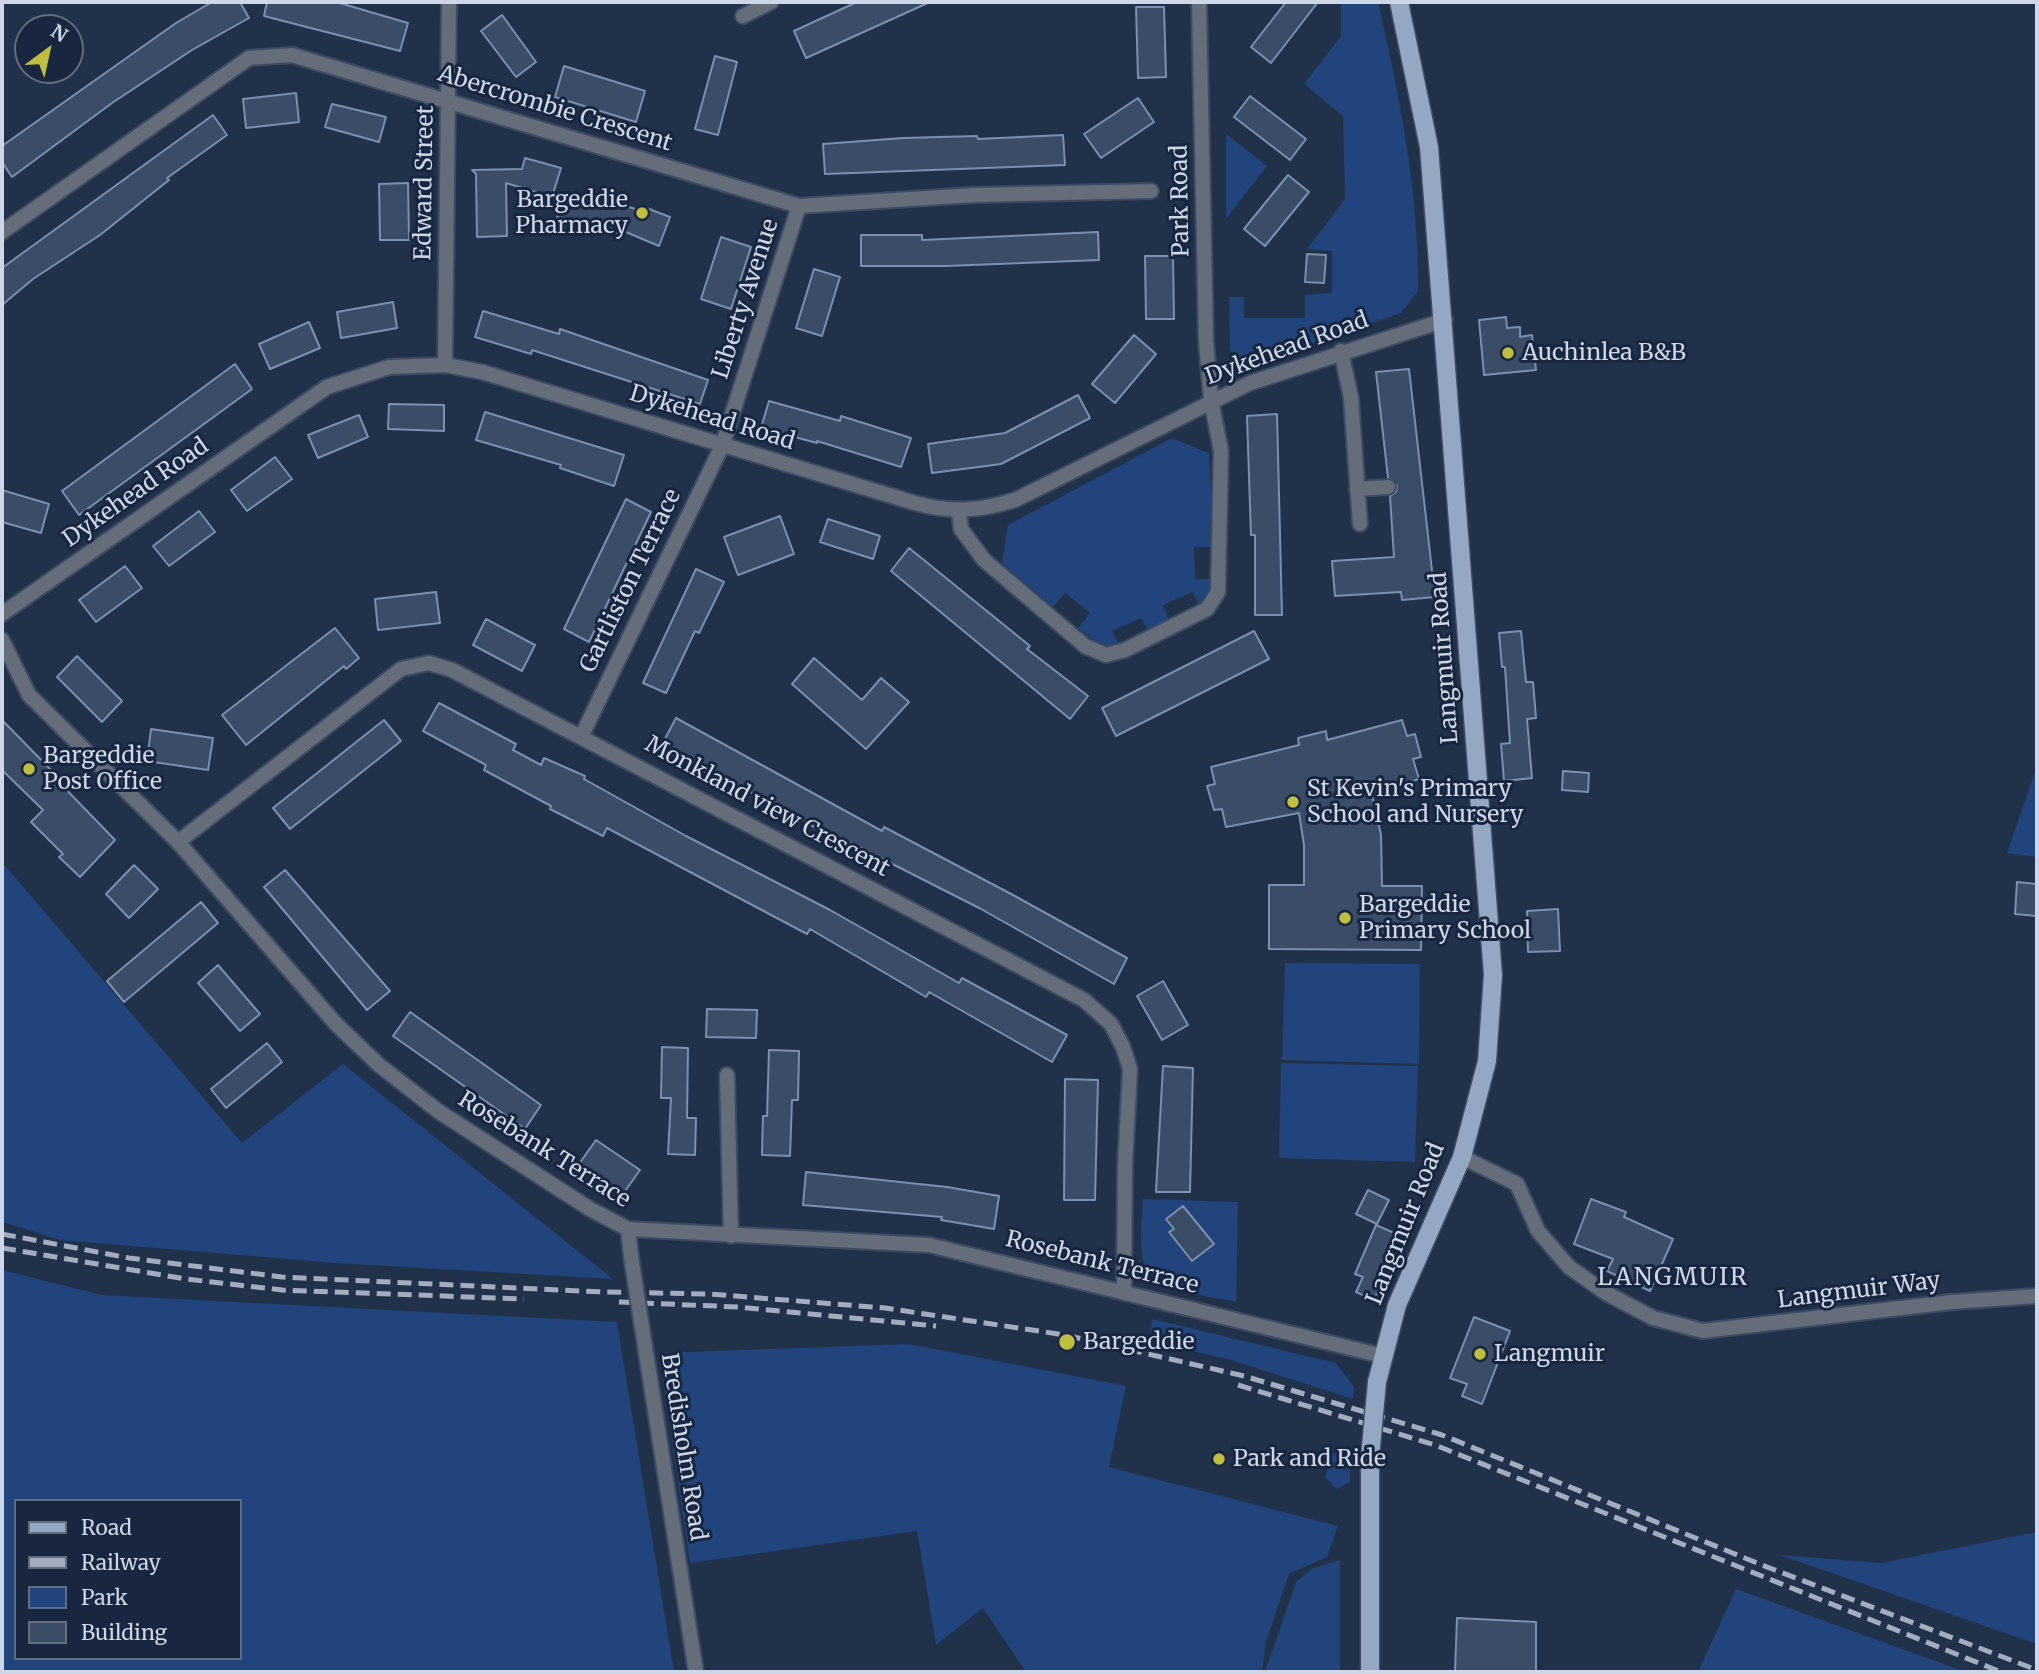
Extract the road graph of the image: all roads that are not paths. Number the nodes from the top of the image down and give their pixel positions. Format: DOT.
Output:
graph roads {
  1 [pos="449,2"];
  2 [pos="771,2"];
  3 [pos="1199,2"];
  4 [pos="1399,2"];
  5 [pos="743,16"];
  6 [pos="449,100"];
  7 [pos="1151,191"];
  8 [pos="799,206"];
  9 [pos="2,232"];
  10 [pos="1445,320"];
  11 [pos="1341,351"];
  12 [pos="444,365"];
  13 [pos="1211,400"];
  14 [pos="722,446"];
  15 [pos="1388,488"];
  16 [pos="1357,489"];
  17 [pos="959,511"];
  18 [pos="1360,524"];
  19 [pos="2,614"];
  20 [pos="2,640"];
  21 [pos="582,735"];
  22 [pos="178,842"];
  23 [pos="727,1075"];
  24 [pos="1462,1157"];
  25 [pos="628,1229"];
  26 [pos="731,1236"];
  27 [pos="1124,1291"];
  28 [pos="2037,1296"];
  29 [pos="1382,1356"];
  30 [pos="696,1672"];
  31 [pos="1370,1672"];
  1 -- 6 [label="street, Edward Street"];
  2 -- 5 [label="street"];
  3 -- 13 [label="street, Park Road"];
  4 -- 10 [label="main road, Langmuir Road"];
  6 -- 8 [label="street, Abercrombie Crescent"];
  6 -- 9 [label="street, Abercrombie Crescent"];
  6 -- 12 [label="street, Edward Street"];
  7 -- 8 [label="street, Abercrombie Crescent"];
  8 -- 14 [label="street, Liberty Avenue"];
  10 -- 11 [label="street, Dykehead Road"];
  10 -- 24 [label="main road, Langmuir Road"];
  11 -- 13 [label="street, Dykehead Road"];
  11 -- 16 [label="street"];
  12 -- 14 [label="street, Dykehead Road"];
  12 -- 19 [label="street, Dykehead Road"];
  13 -- 17 [label="street, Dykehead Road"];
  13 -- 17 [label="street, Park Road"];
  14 -- 17 [label="street, Dykehead Road"];
  14 -- 21 [label="street, Gartliston Terrace"];
  15 -- 16 [label="street"];
  16 -- 18 [label="street"];
  20 -- 22 [label="street, Rosebank Terrace"];
  21 -- 22 [label="street, Monkland view Crescent"];
  21 -- 27 [label="street, Monkland view Crescent"];
  22 -- 25 [label="street, Rosebank Terrace"];
  23 -- 26 [label="street"];
  24 -- 28 [label="street, Langmuir Way"];
  24 -- 29 [label="main road, Langmuir Road"];
  25 -- 26 [label="street, Rosebank Terrace"];
  25 -- 30 [label="street, Bredisholm Road, bridge"];
  26 -- 27 [label="street, Rosebank Terrace"];
  27 -- 29 [label="street, Rosebank Terrace"];
  29 -- 31 [label="main road, Langmuir Road, bridge"];
}
